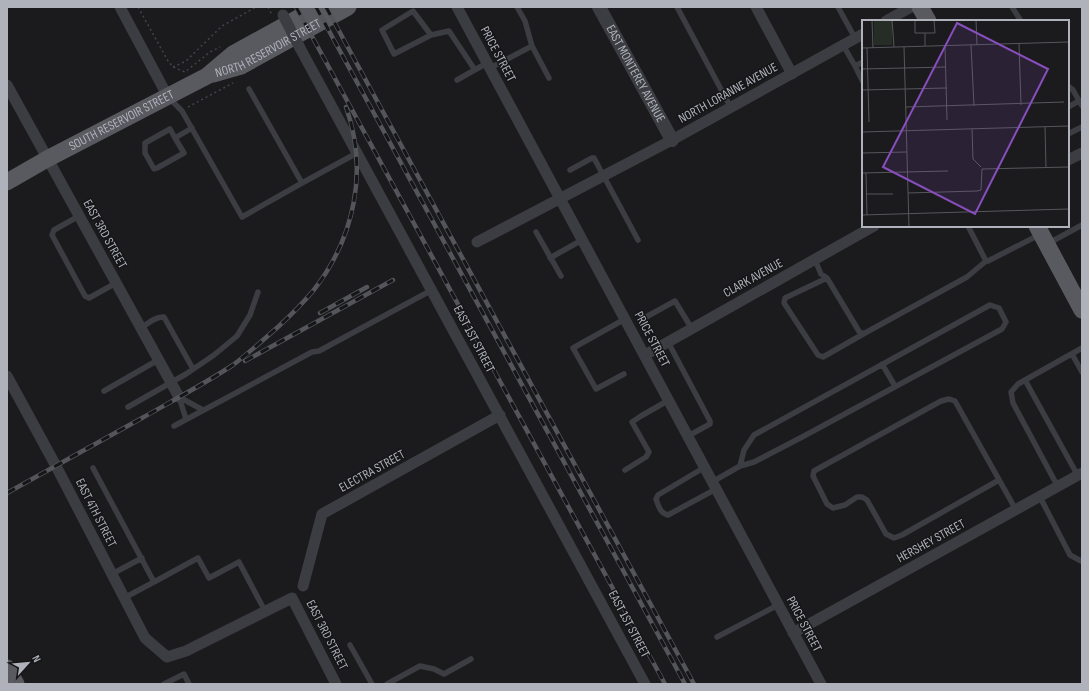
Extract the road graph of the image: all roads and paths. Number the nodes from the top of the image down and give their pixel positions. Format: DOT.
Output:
graph roads {
  1 [pos="120,7"];
  2 [pos="138,7"];
  3 [pos="256,7"];
  4 [pos="318,7"];
  5 [pos="348,7"];
  6 [pos="457,7"];
  7 [pos="517,7"];
  8 [pos="599,7"];
  9 [pos="677,7"];
  10 [pos="756,7"];
  11 [pos="838,7"];
  12 [pos="911,7"];
  13 [pos="920,7"];
  14 [pos="1012,7"];
  15 [pos="281,11"];
  16 [pos="888,20"];
  17 [pos="927,20"];
  18 [pos="1020,20"];
  19 [pos="431,35"];
  20 [pos="859,36"];
  21 [pos="843,45"];
  22 [pos="532,46"];
  23 [pos="228,50"];
  24 [pos="862,62"];
  25 [pos="488,66"];
  26 [pos="855,66"];
  27 [pos="173,67"];
  28 [pos="475,70"];
  29 [pos="792,74"];
  30 [pos="207,76"];
  31 [pos="549,78"];
  32 [pos="457,80"];
  33 [pos="862,80"];
  34 [pos="7,85"];
  35 [pos="1069,87"];
  36 [pos="249,89"];
  37 [pos="168,97"];
  38 [pos="1080,103"];
  39 [pos="1069,107"];
  40 [pos="731,108"];
  41 [pos="1082,127"];
  42 [pos="192,128"];
  43 [pos="1069,134"];
  44 [pos="175,138"];
  45 [pos="672,140"];
  46 [pos="357,153"];
  47 [pos="1082,153"];
  48 [pos="47,159"];
  49 [pos="1069,160"];
  50 [pos="570,170"];
  51 [pos="604,175"];
  52 [pos="7,182"];
  53 [pos="302,183"];
  54 [pos="559,198"];
  55 [pos="79,216"];
  56 [pos="1082,225"];
  57 [pos="872,227"];
  58 [pos="969,227"];
  59 [pos="536,232"];
  60 [pos="1041,235"];
  61 [pos="582,240"];
  62 [pos="638,240"];
  63 [pos="477,242"];
  64 [pos="550,258"];
  65 [pos="814,260"];
  66 [pos="986,261"];
  67 [pos="561,276"];
  68 [pos="827,278"];
  69 [pos="116,283"];
  70 [pos="432,290"];
  71 [pos="258,292"];
  72 [pos="1082,310"];
  73 [pos="646,317"];
  74 [pos="625,319"];
  75 [pos="140,328"];
  76 [pos="692,329"];
  77 [pos="865,333"];
  78 [pos="668,342"];
  79 [pos="1082,348"];
  80 [pos="1072,354"];
  81 [pos="645,355"];
  82 [pos="158,360"];
  83 [pos="882,364"];
  84 [pos="193,369"];
  85 [pos="1082,372"];
  86 [pos="624,374"];
  87 [pos="7,376"];
  88 [pos="1025,380"];
  89 [pos="170,383"];
  90 [pos="895,386"];
  91 [pos="104,391"];
  92 [pos="178,397"];
  93 [pos="668,400"];
  94 [pos="128,407"];
  95 [pos="203,410"];
  96 [pos="500,415"];
  97 [pos="186,419"];
  98 [pos="174,426"];
  99 [pos="688,436"];
  100 [pos="740,466"];
  101 [pos="704,467"];
  102 [pos="94,468"];
  103 [pos="625,470"];
  104 [pos="1080,475"];
  105 [pos="999,480"];
  106 [pos="714,486"];
  107 [pos="1058,487"];
  108 [pos="1040,497"];
  109 [pos="1016,510"];
  110 [pos="142,558"];
  111 [pos="1082,561"];
  112 [pos="112,574"];
  113 [pos="154,582"];
  114 [pos="303,586"];
  115 [pos="124,598"];
  116 [pos="778,605"];
  117 [pos="266,611"];
  118 [pos="793,633"];
  119 [pos="717,637"];
  120 [pos="350,645"];
  121 [pos="470,659"];
  122 [pos="7,668"];
  123 [pos="16,684"];
  124 [pos="164,684"];
  125 [pos="189,684"];
  126 [pos="336,684"];
  127 [pos="372,684"];
  128 [pos="387,684"];
  129 [pos="645,684"];
  130 [pos="821,684"];
  1 -- 37 [label="street"];
  2 -- 27 [label="path"];
  3 -- 27 [label="path"];
  4 -- 23 [label="main road, NORTH RESERVOIR STREET"];
  5 -- 30 [label="main road, NORTH RESERVOIR STREET"];
  6 -- 25 [label="street, PRICE STREET"];
  7 -- 22 [label="lane"];
  8 -- 45 [label="street, EAST MONTEREY AVENUE"];
  9 -- 40 [label="lane"];
  10 -- 29 [label="street"];
  11 -- 20 [label="lane"];
  12 -- 16 [label="street"];
  13 -- 17 [label="main road"];
  14 -- 18 [label="lane"];
  15 -- 46 [label="street, EAST 1ST STREET, bridge"];
  19 -- 19 [label="lane"];
  19 -- 28 [label="lane"];
  20 -- 21 [label="street, NORTH LORANNE AVENUE"];
  21 -- 26 [label="lane"];
  21 -- 29 [label="street, NORTH LORANNE AVENUE"];
  22 -- 25 [label="lane"];
  22 -- 31 [label="lane"];
  23 -- 27 [label="path"];
  23 -- 30 [label="main road, SOUTH RESERVOIR STREET"];
  24 -- 26 [label="lane"];
  25 -- 28 [label="lane"];
  25 -- 54 [label="street, PRICE STREET"];
  26 -- 33 [label="lane"];
  28 -- 32 [label="lane"];
  29 -- 40 [label="street, NORTH LORANNE AVENUE"];
  30 -- 37 [label="main road, SOUTH RESERVOIR STREET"];
  34 -- 48 [label="street, EAST 3RD STREET"];
  35 -- 38 [label="lane"];
  36 -- 53 [label="lane"];
  37 -- 42 [label="lane"];
  37 -- 48 [label="main road, SOUTH RESERVOIR STREET"];
  38 -- 39 [label="lane"];
  40 -- 45 [label="street, NORTH LORANNE AVENUE"];
  41 -- 43 [label="lane"];
  42 -- 44 [label="lane"];
  42 -- 53 [label="lane"];
  44 -- 44 [label="lane"];
  45 -- 51 [label="street, NORTH LORANNE AVENUE"];
  46 -- 53 [label="lane"];
  46 -- 70 [label="street, EAST 1ST STREET"];
  47 -- 49 [label="street"];
  48 -- 52 [label="main road, SOUTH RESERVOIR STREET"];
  48 -- 55 [label="street, EAST 3RD STREET"];
  50 -- 51 [label="lane"];
  51 -- 54 [label="street, NORTH LORANNE AVENUE"];
  51 -- 62 [label="lane"];
  54 -- 61 [label="street, PRICE STREET"];
  54 -- 63 [label="street, NORTH LORANNE AVENUE"];
  55 -- 69 [label="street, EAST 3RD STREET"];
  55 -- 69 [label="lane"];
  56 -- 60 [label="lane"];
  57 -- 65 [label="street, CLARK AVENUE"];
  58 -- 66 [label="lane"];
  59 -- 64 [label="lane"];
  60 -- 66 [label="lane"];
  60 -- 72 [label="main road"];
  61 -- 64 [label="lane"];
  61 -- 74 [label="street, PRICE STREET"];
  64 -- 67 [label="lane"];
  65 -- 68 [label="lane"];
  65 -- 76 [label="street, CLARK AVENUE"];
  66 -- 77 [label="lane"];
  68 -- 77 [label="lane"];
  68 -- 77 [label="lane"];
  69 -- 75 [label="street, EAST 3RD STREET"];
  70 -- 95 [label="lane"];
  70 -- 96 [label="street, EAST 1ST STREET"];
  71 -- 84 [label="lane"];
  73 -- 76 [label="lane"];
  74 -- 81 [label="street, PRICE STREET"];
  74 -- 86 [label="lane"];
  75 -- 82 [label="street, EAST 3RD STREET"];
  75 -- 84 [label="lane"];
  76 -- 78 [label="street, CLARK AVENUE"];
  78 -- 81 [label="street, CLARK AVENUE"];
  78 -- 99 [label="lane"];
  79 -- 80 [label="lane"];
  80 -- 85 [label="lane"];
  80 -- 88 [label="lane"];
  81 -- 93 [label="street, PRICE STREET"];
  82 -- 89 [label="street, EAST 3RD STREET"];
  82 -- 91 [label="lane"];
  83 -- 90 [label="lane"];
  83 -- 90 [label="lane"];
  83 -- 100 [label="lane"];
  84 -- 89 [label="lane"];
  87 -- 112 [label="street, EAST 4TH STREET"];
  88 -- 104 [label="lane"];
  88 -- 107 [label="lane"];
  89 -- 92 [label="street, EAST 3RD STREET"];
  89 -- 94 [label="lane"];
  90 -- 100 [label="lane"];
  92 -- 95 [label="lane"];
  92 -- 97 [label="lane"];
  93 -- 99 [label="street, PRICE STREET"];
  93 -- 103 [label="lane"];
  95 -- 97 [label="lane"];
  96 -- 114 [label="street, ELECTRA STREET"];
  96 -- 129 [label="street, EAST 1ST STREET"];
  97 -- 98 [label="lane"];
  99 -- 101 [label="street, PRICE STREET"];
  100 -- 106 [label="lane"];
  101 -- 106 [label="street, PRICE STREET"];
  101 -- 106 [label="lane"];
  102 -- 110 [label="lane"];
  104 -- 107 [label="street, HERSHEY STREET"];
  105 -- 105 [label="lane"];
  105 -- 109 [label="lane"];
  106 -- 116 [label="street, PRICE STREET"];
  107 -- 108 [label="street, HERSHEY STREET"];
  108 -- 109 [label="street, HERSHEY STREET"];
  108 -- 111 [label="lane"];
  109 -- 118 [label="street, HERSHEY STREET"];
  110 -- 112 [label="lane"];
  110 -- 113 [label="lane"];
  112 -- 115 [label="street, EAST 4TH STREET"];
  113 -- 115 [label="lane"];
  113 -- 117 [label="lane"];
  115 -- 117 [label="street, EAST 4TH STREET"];
  116 -- 118 [label="street, PRICE STREET"];
  116 -- 119 [label="lane"];
  117 -- 126 [label="street, EAST 3RD STREET"];
  118 -- 130 [label="street, PRICE STREET"];
  120 -- 127 [label="lane"];
  121 -- 128 [label="lane"];
  122 -- 123 [label="main road"];
  124 -- 125 [label="lane"];
}
